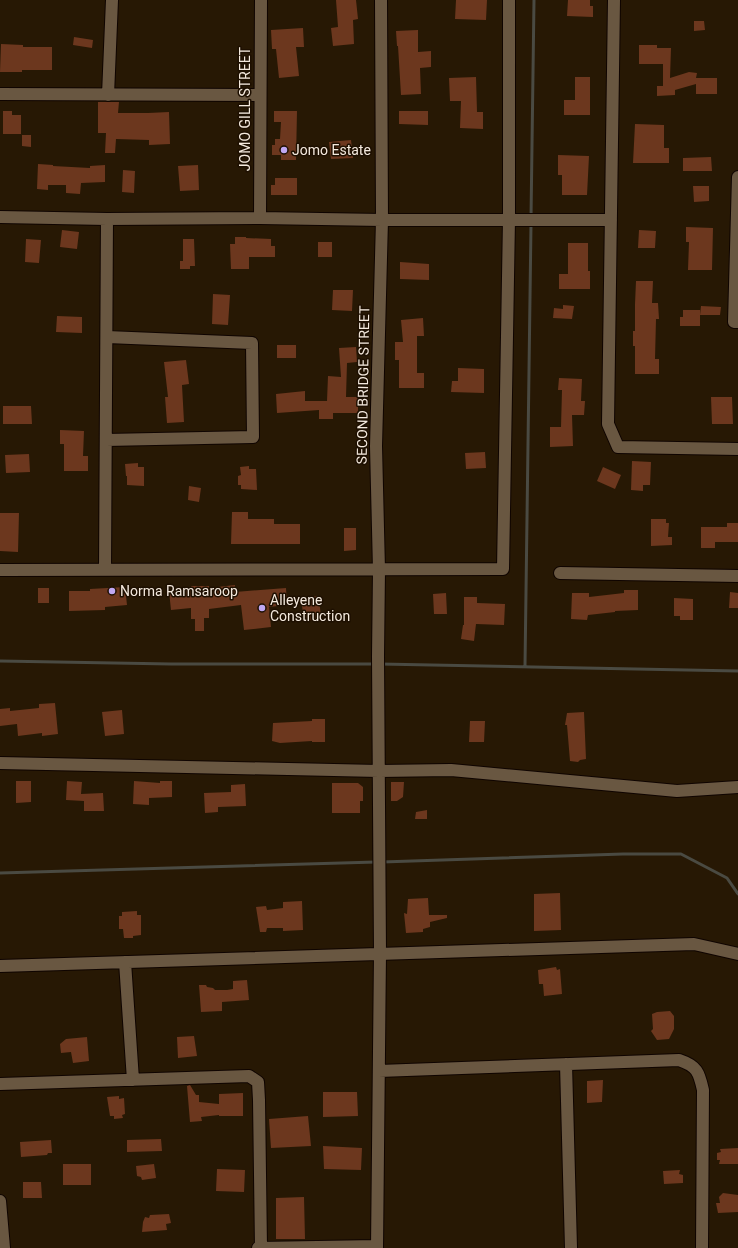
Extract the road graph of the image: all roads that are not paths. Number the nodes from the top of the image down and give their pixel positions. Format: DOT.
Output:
graph roads {
  1 [pos="112,0"];
  2 [pos="261,0"];
  3 [pos="381,0"];
  4 [pos="509,0"];
  5 [pos="614,0"];
  6 [pos="0,94"];
  7 [pos="108,95"];
  8 [pos="260,95"];
  9 [pos="738,178"];
  10 [pos="0,217"];
  11 [pos="260,218"];
  12 [pos="107,219"];
  13 [pos="382,220"];
  14 [pos="515,220"];
  15 [pos="611,220"];
  16 [pos="738,322"];
  17 [pos="107,337"];
  18 [pos="106,440"];
  19 [pos="738,448"];
  20 [pos="0,570"];
  21 [pos="105,570"];
  22 [pos="379,570"];
  23 [pos="560,573"];
  24 [pos="738,576"];
  25 [pos="0,763"];
  26 [pos="379,770"];
  27 [pos="738,787"];
  28 [pos="380,953"];
  29 [pos="738,954"];
  30 [pos="125,962"];
  31 [pos="0,966"];
  32 [pos="566,1064"];
  33 [pos="379,1071"];
  34 [pos="133,1080"];
  35 [pos="0,1084"];
  36 [pos="0,1201"];
  37 [pos="377,1247"];
  38 [pos="4,1248"];
  39 [pos="260,1248"];
  40 [pos="571,1248"];
  41 [pos="702,1248"];
  1 -- 7 [label="street"];
  2 -- 8 [label="street, JOMO GILL STREET"];
  3 -- 13 [label="street, SECOND BRIDGE STREET"];
  4 -- 14 [label="street"];
  5 -- 15 [label="street"];
  6 -- 7 [label="street"];
  7 -- 8 [label="street"];
  8 -- 11 [label="street, JOMO GILL STREET"];
  9 -- 16 [label="street"];
  10 -- 12 [label="street"];
  11 -- 12 [label="street"];
  11 -- 13 [label="street"];
  12 -- 17 [label="street"];
  13 -- 14 [label="street"];
  13 -- 22 [label="street, SECOND BRIDGE STREET"];
  14 -- 15 [label="street"];
  14 -- 22 [label="street"];
  15 -- 19 [label="street"];
  17 -- 18 [label="street"];
  17 -- 18 [label="street"];
  18 -- 21 [label="street"];
  20 -- 21 [label="street"];
  21 -- 22 [label="street"];
  22 -- 26 [label="street, SECOND BRIDGE STREET"];
  23 -- 24 [label="street"];
  25 -- 26 [label="street"];
  26 -- 27 [label="street"];
  26 -- 28 [label="street, SECOND BRIDGE STREET"];
  28 -- 29 [label="street"];
  28 -- 30 [label="street"];
  28 -- 33 [label="street, SECOND BRIDGE STREET"];
  30 -- 31 [label="street"];
  30 -- 34 [label="street"];
  32 -- 33 [label="street"];
  32 -- 40 [label="street"];
  32 -- 41 [label="street"];
  33 -- 37 [label="street, SECOND BRIDGE STREET"];
  34 -- 35 [label="street"];
  34 -- 39 [label="street"];
  36 -- 38 [label="street"];
  37 -- 39 [label="street"];
}
